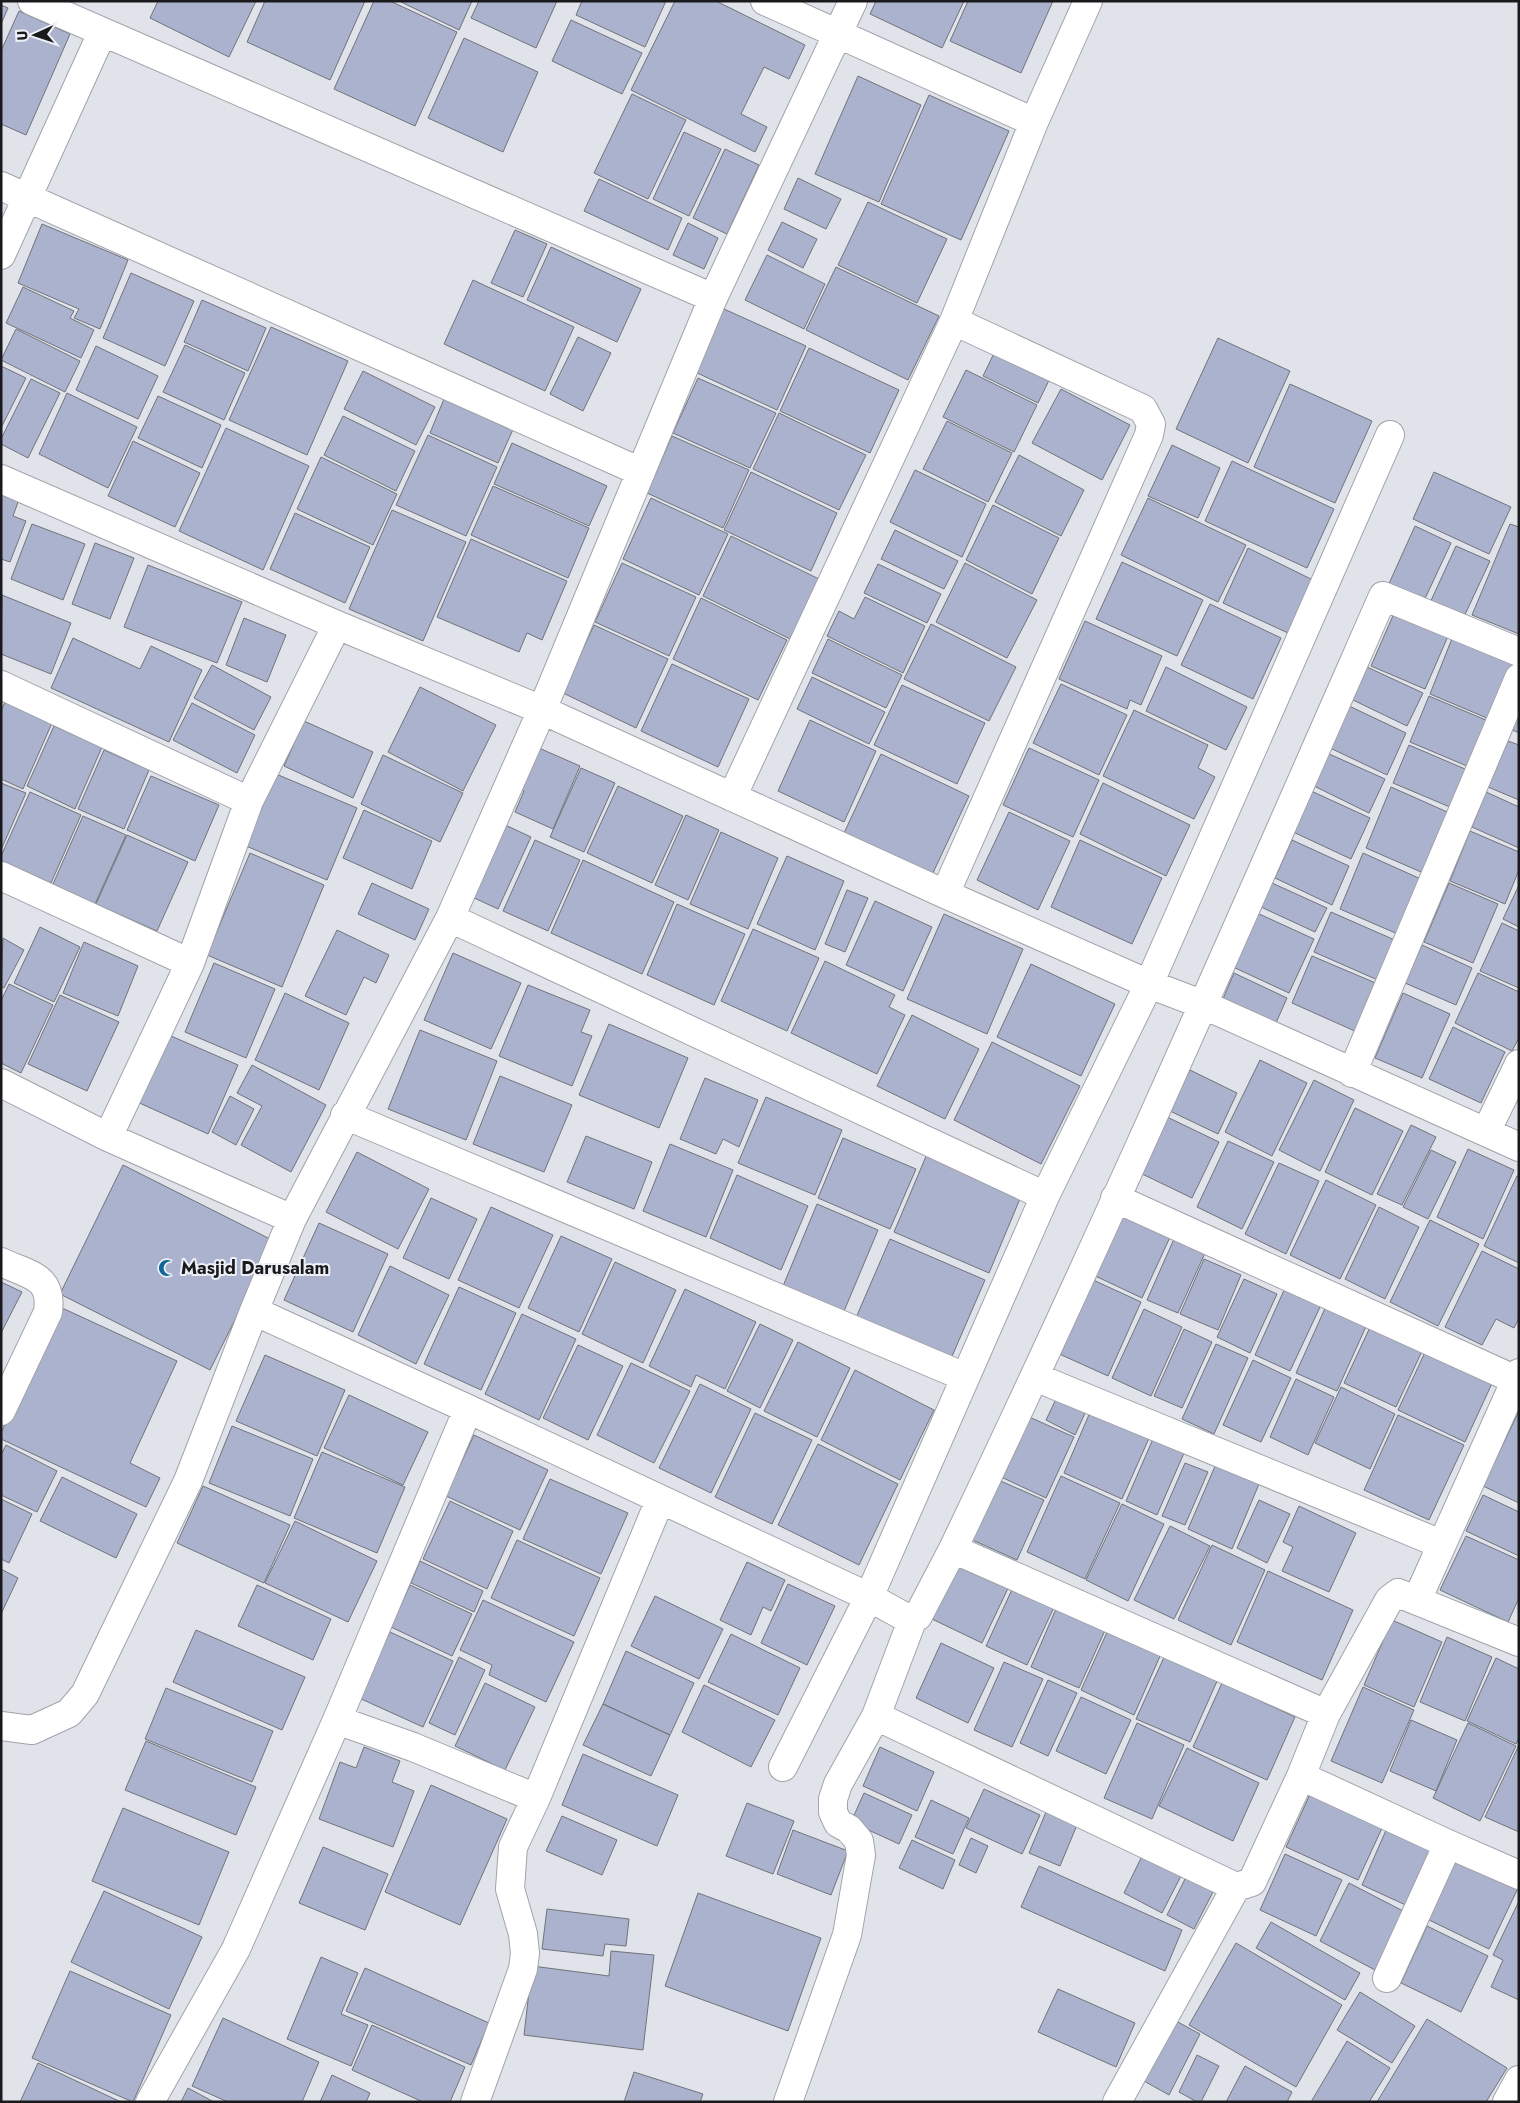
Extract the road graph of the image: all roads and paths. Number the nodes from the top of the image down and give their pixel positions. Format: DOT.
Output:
graph roads {
  1 [pos="32,1"];
  2 [pos="765,1"];
  3 [pos="852,1"];
  4 [pos="1088,1"];
  5 [pos="102,32"];
  6 [pos="838,35"];
  7 [pos="1034,122"];
  8 [pos="1,186"];
  9 [pos="27,197"];
  10 [pos="1,255"];
  11 [pos="713,298"];
  12 [pos="954,321"];
  13 [pos="1390,435"];
  14 [pos="641,472"];
  15 [pos="1,479"];
  16 [pos="338,625"];
  17 [pos="1519,652"];
  18 [pos="1519,678"];
  19 [pos="1,685"];
  20 [pos="542,710"];
  21 [pos="732,797"];
  22 [pos="248,801"];
  23 [pos="1,876"];
  24 [pos="945,894"];
  25 [pos="450,918"];
  26 [pos="190,963"];
  27 [pos="1149,984"];
  28 [pos="1204,1005"];
  29 [pos="1519,1064"];
  30 [pos="1352,1073"];
  31 [pos="1,1083"];
  32 [pos="345,1115"];
  33 [pos="1486,1132"];
  34 [pos="108,1137"];
  35 [pos="1519,1147"];
  36 [pos="1045,1196"];
  37 [pos="1115,1198"];
  38 [pos="292,1219"];
  39 [pos="1,1262"];
  40 [pos="254,1311"];
  41 [pos="966,1377"];
  42 [pos="1036,1377"];
  43 [pos="1517,1377"];
  44 [pos="468,1409"];
  45 [pos="1,1410"];
  46 [pos="660,1500"];
  47 [pos="1441,1544"];
  48 [pos="953,1549"];
  49 [pos="869,1597"];
  50 [pos="1417,1600"];
  51 [pos="913,1618"];
  52 [pos="1519,1642"];
  53 [pos="1326,1714"];
  54 [pos="876,1716"];
  55 [pos="337,1720"];
  56 [pos="1,1726"];
  57 [pos="783,1767"];
  58 [pos="1301,1776"];
  59 [pos="536,1798"];
  60 [pos="1448,1844"];
  61 [pos="1519,1875"];
  62 [pos="1236,1887"];
  63 [pos="1387,1978"];
  64 [pos="1519,2080"];
  65 [pos="150,2102"];
  66 [pos="476,2102"];
  67 [pos="788,2102"];
  68 [pos="1117,2102"];
  69 [pos="1507,2102"];
  1 -- 5 [label="street"];
  2 -- 6 [label="street"];
  3 -- 6 [label="street"];
  4 -- 7 [label="street"];
  5 -- 9 [label="street"];
  5 -- 11 [label="street"];
  6 -- 7 [label="street"];
  6 -- 11 [label="street"];
  7 -- 12 [label="street"];
  8 -- 9 [label="street"];
  9 -- 10 [label="street"];
  9 -- 14 [label="street"];
  11 -- 14 [label="street"];
  12 -- 21 [label="street"];
  12 -- 24 [label="street"];
  13 -- 27 [label="street"];
  14 -- 20 [label="street"];
  15 -- 16 [label="street"];
  16 -- 20 [label="street"];
  16 -- 22 [label="street"];
  17 -- 28 [label="street"];
  18 -- 30 [label="street"];
  19 -- 22 [label="street"];
  20 -- 21 [label="street"];
  20 -- 25 [label="street"];
  21 -- 24 [label="street"];
  22 -- 26 [label="street"];
  23 -- 26 [label="street"];
  24 -- 27 [label="street"];
  25 -- 32 [label="street"];
  25 -- 36 [label="street"];
  26 -- 34 [label="street"];
  27 -- 28 [label="street"];
  27 -- 36 [label="street"];
  28 -- 30 [label="street"];
  28 -- 37 [label="street"];
  29 -- 33 [label="street"];
  30 -- 33 [label="street"];
  31 -- 34 [label="street"];
  32 -- 38 [label="street"];
  32 -- 41 [label="street"];
  33 -- 35 [label="street"];
  34 -- 38 [label="street"];
  36 -- 41 [label="street"];
  37 -- 42 [label="street"];
  37 -- 43 [label="street"];
  38 -- 40 [label="street"];
  39 -- 45 [label="street"];
  40 -- 44 [label="street"];
  40 -- 56 [label="street"];
  41 -- 49 [label="street"];
  42 -- 47 [label="street"];
  42 -- 48 [label="street"];
  43 -- 47 [label="street"];
  44 -- 46 [label="street"];
  44 -- 55 [label="street"];
  46 -- 49 [label="street"];
  46 -- 59 [label="street"];
  47 -- 50 [label="street"];
  48 -- 51 [label="street"];
  48 -- 53 [label="street"];
  49 -- 51 [label="street"];
  49 -- 57 [label="street"];
  50 -- 52 [label="street"];
  50 -- 53 [label="street"];
  51 -- 54 [label="street"];
  53 -- 58 [label="street"];
  54 -- 62 [label="street"];
  54 -- 67 [label="street"];
  55 -- 59 [label="street"];
  55 -- 65 [label="street"];
  58 -- 60 [label="street"];
  58 -- 62 [label="street"];
  59 -- 66 [label="street"];
  60 -- 61 [label="street"];
  60 -- 63 [label="street"];
  62 -- 68 [label="street"];
  64 -- 69 [label="street"];
}
